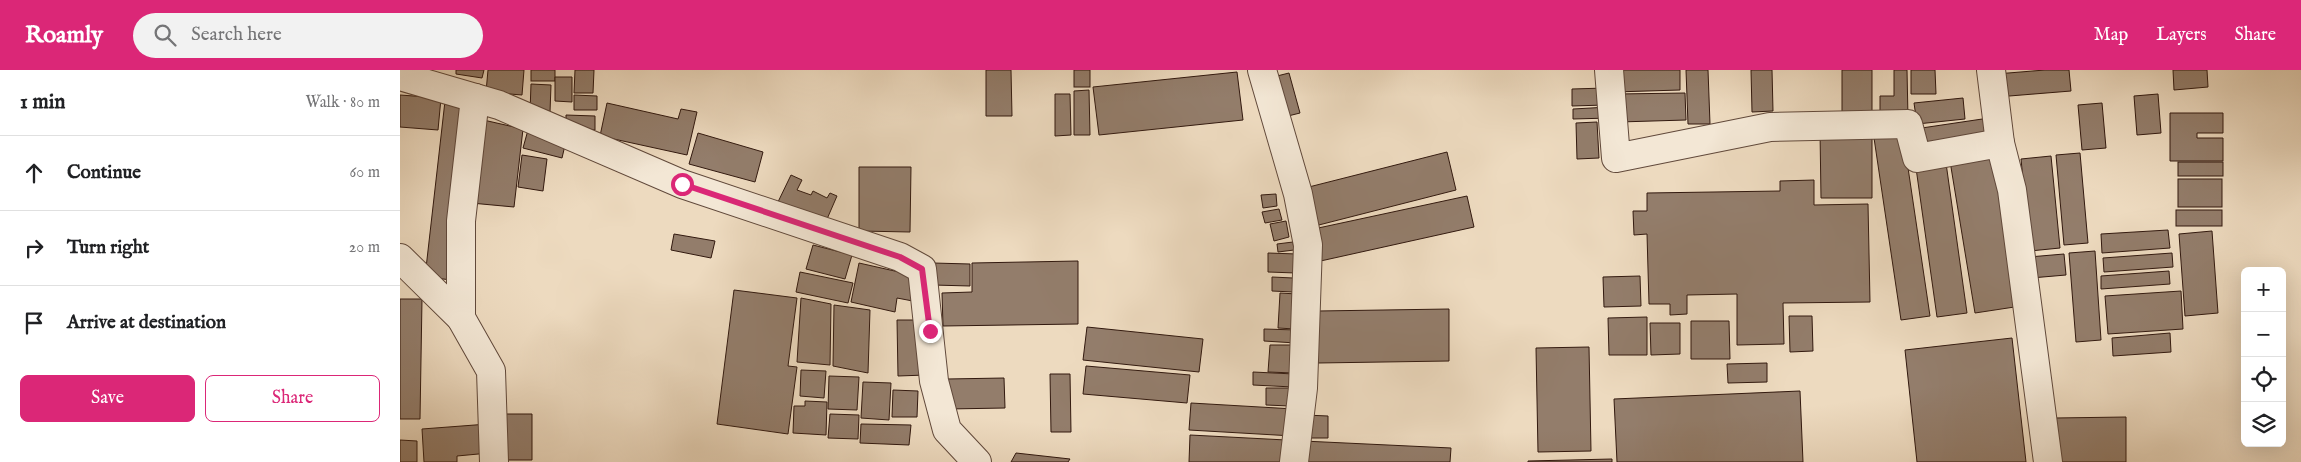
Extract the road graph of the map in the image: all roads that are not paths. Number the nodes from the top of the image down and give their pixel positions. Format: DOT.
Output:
graph roads {
  1 [pos="1262,70"];
  2 [pos="1609,70"];
  3 [pos="1991,70"];
  4 [pos="400,76"];
  5 [pos="475,98"];
  6 [pos="2000,143"];
  7 [pos="400,258"];
  8 [pos="461,318"];
  9 [pos="494,462"];
  10 [pos="978,462"];
  11 [pos="1294,462"];
  12 [pos="2048,462"];
  1 -- 11 [label="street"];
  2 -- 6 [label="street"];
  3 -- 6 [label="street"];
  4 -- 5 [label="street"];
  5 -- 8 [label="street"];
  5 -- 10 [label="street"];
  6 -- 12 [label="street"];
  7 -- 8 [label="street"];
  8 -- 9 [label="street"];
}
